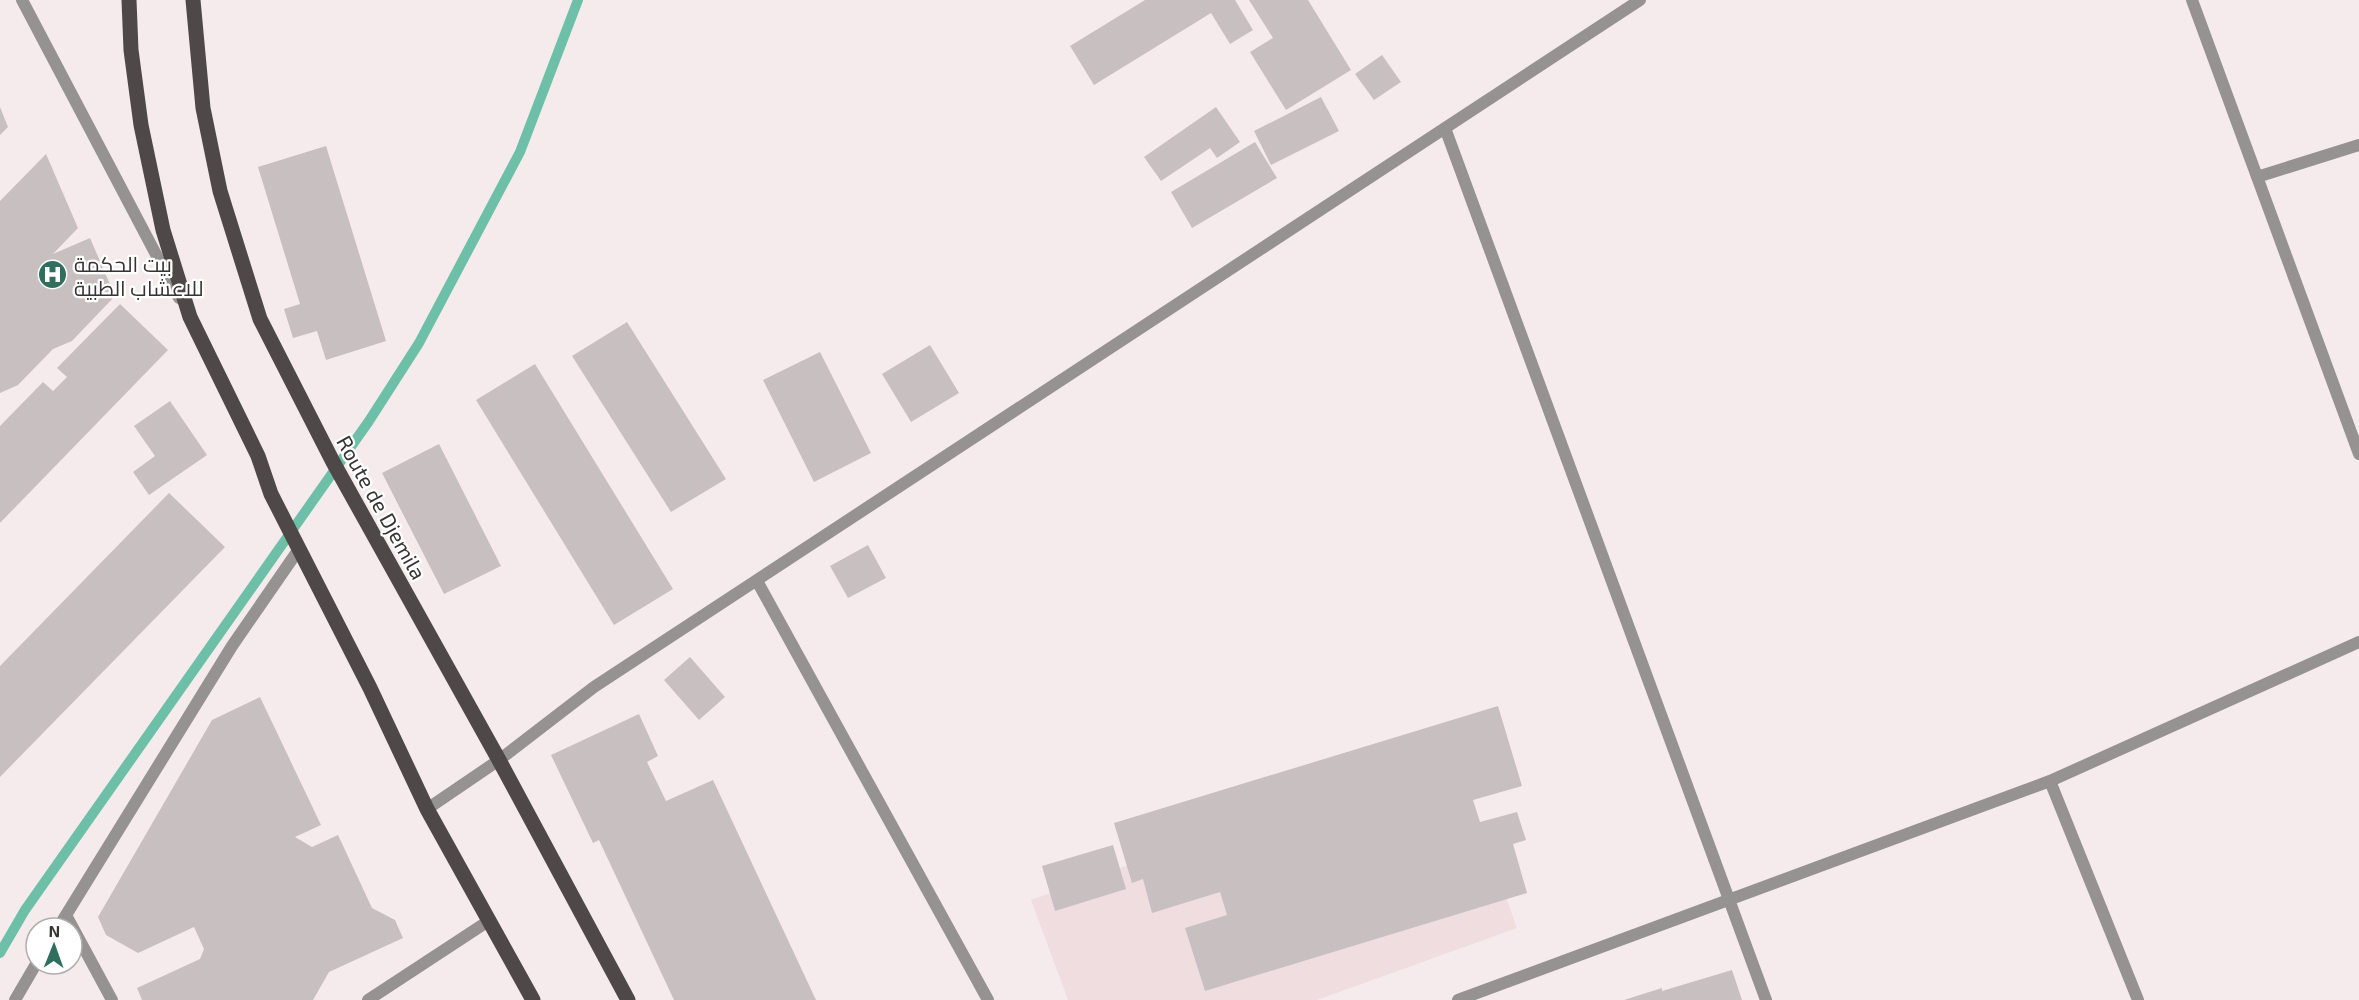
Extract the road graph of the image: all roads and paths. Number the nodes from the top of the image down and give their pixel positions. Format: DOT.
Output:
graph roads {
  1 [pos="22,0"];
  2 [pos="129,0"];
  3 [pos="194,0"];
  4 [pos="2192,0"];
  5 [pos="1633,2"];
  6 [pos="1444,128"];
  7 [pos="2359,145"];
  8 [pos="2257,177"];
  9 [pos="190,317"];
  10 [pos="2359,454"];
  11 [pos="299,549"];
  12 [pos="757,581"];
  13 [pos="2359,642"];
  14 [pos="499,760"];
  15 [pos="2050,781"];
  16 [pos="427,809"];
  17 [pos="1729,900"];
  18 [pos="66,915"];
  19 [pos="490,920"];
  20 [pos="29,976"];
  21 [pos="15,1000"];
  22 [pos="112,1000"];
  23 [pos="368,1000"];
  24 [pos="533,1000"];
  25 [pos="628,1000"];
  26 [pos="988,1000"];
  27 [pos="1458,1000"];
  28 [pos="1766,1000"];
  29 [pos="2138,1000"];
  1 -- 9 [label="street"];
  2 -- 9 [label="main road"];
  3 -- 14 [label="main road, Route de Djemila"];
  4 -- 8 [label="street"];
  5 -- 6 [label="street"];
  6 -- 12 [label="street"];
  6 -- 17 [label="street"];
  7 -- 8 [label="street"];
  8 -- 10 [label="street"];
  9 -- 11 [label="main road"];
  11 -- 16 [label="main road"];
  11 -- 18 [label="street"];
  12 -- 14 [label="street"];
  12 -- 26 [label="street"];
  13 -- 15 [label="street"];
  14 -- 16 [label="street"];
  14 -- 25 [label="main road, Route de Djemila"];
  15 -- 17 [label="street"];
  15 -- 29 [label="street"];
  16 -- 19 [label="main road"];
  17 -- 27 [label="street"];
  17 -- 28 [label="street"];
  18 -- 22 [label="street"];
  19 -- 23 [label="street"];
  19 -- 24 [label="main road"];
  20 -- 21 [label="street"];
}
